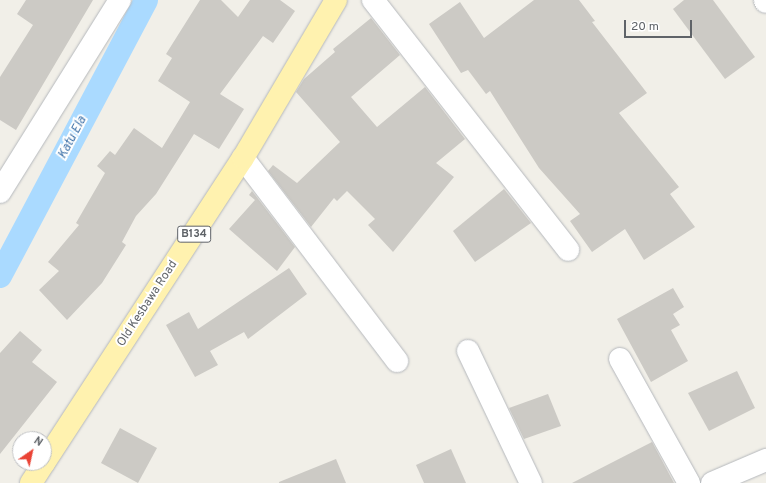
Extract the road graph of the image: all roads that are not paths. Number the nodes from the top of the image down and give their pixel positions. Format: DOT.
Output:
graph roads {
  1 [pos="120,0"];
  2 [pos="336,0"];
  3 [pos="373,0"];
  4 [pos="243,158"];
  5 [pos="0,192"];
  6 [pos="568,250"];
  7 [pos="468,351"];
  8 [pos="620,359"];
  9 [pos="397,361"];
  10 [pos="52,451"];
  11 [pos="766,460"];
  12 [pos="39,471"];
  13 [pos="31,483"];
  14 [pos="530,483"];
  15 [pos="689,483"];
  16 [pos="712,483"];
  1 -- 5 [label="street"];
  2 -- 4 [label="main road, Old Kesbawa Road / B134"];
  3 -- 6 [label="street"];
  4 -- 9 [label="street"];
  4 -- 10 [label="main road, Old Kesbawa Road / B134"];
  7 -- 14 [label="street"];
  8 -- 15 [label="street"];
  11 -- 16 [label="street"];
  12 -- 13 [label="main road, Old Kesbawa Road / B134"];
}
